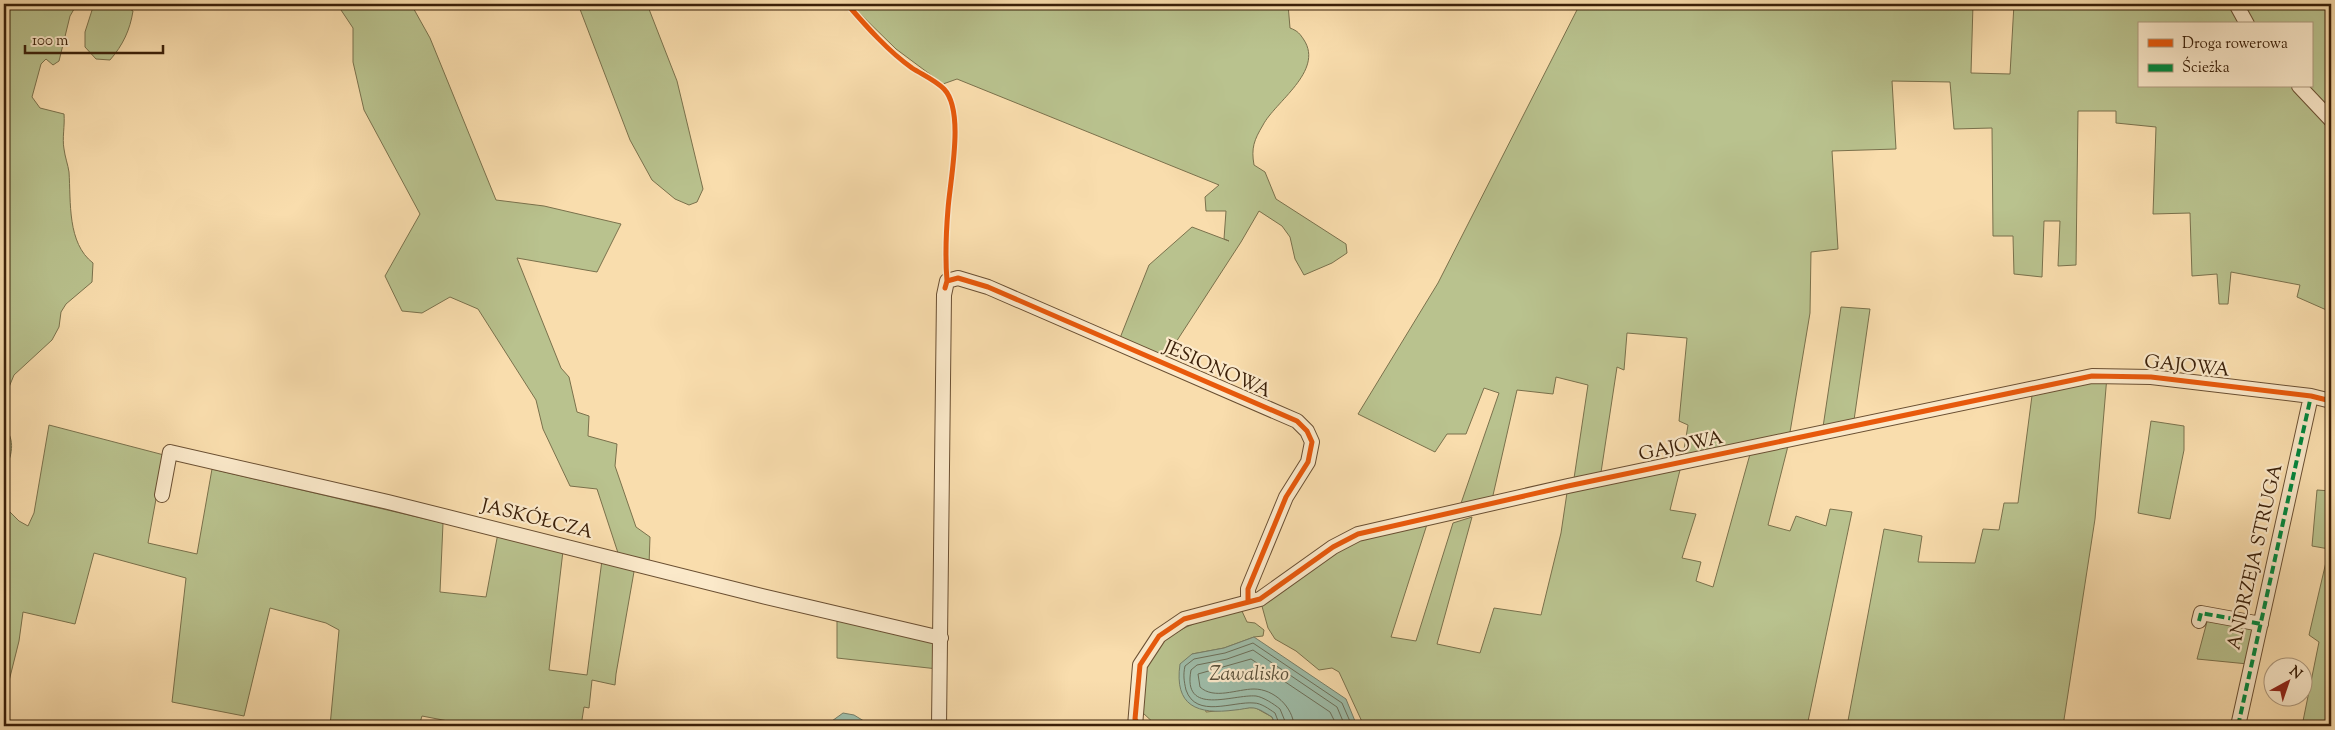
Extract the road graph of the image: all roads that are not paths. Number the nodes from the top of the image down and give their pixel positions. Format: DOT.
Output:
graph roads {
  1 [pos="2236,4"];
  2 [pos="2246,22"];
  3 [pos="2301,88"];
  4 [pos="2331,120"];
  5 [pos="2311,396"];
  6 [pos="2331,401"];
  7 [pos="162,495"];
  8 [pos="1248,602"];
  9 [pos="2199,621"];
  10 [pos="2261,624"];
  11 [pos="939,637"];
  12 [pos="1136,724"];
  13 [pos="939,726"];
  14 [pos="2238,726"];
  1 -- 2 [label="street"];
  3 -- 4 [label="street"];
  5 -- 6 [label="street, GAJOWA"];
  5 -- 8 [label="street, GAJOWA"];
  5 -- 10 [label="street, ANDRZEJA STRUGA"];
  7 -- 11 [label="street, JASKÓŁCZA"];
  8 -- 11 [label="street, JESIONOWA"];
  8 -- 12 [label="street, GAJOWA"];
  9 -- 10 [label="street"];
  10 -- 14 [label="street, ANDRZEJA STRUGA"];
  11 -- 13 [label="street, JESIONOWA"];
}
